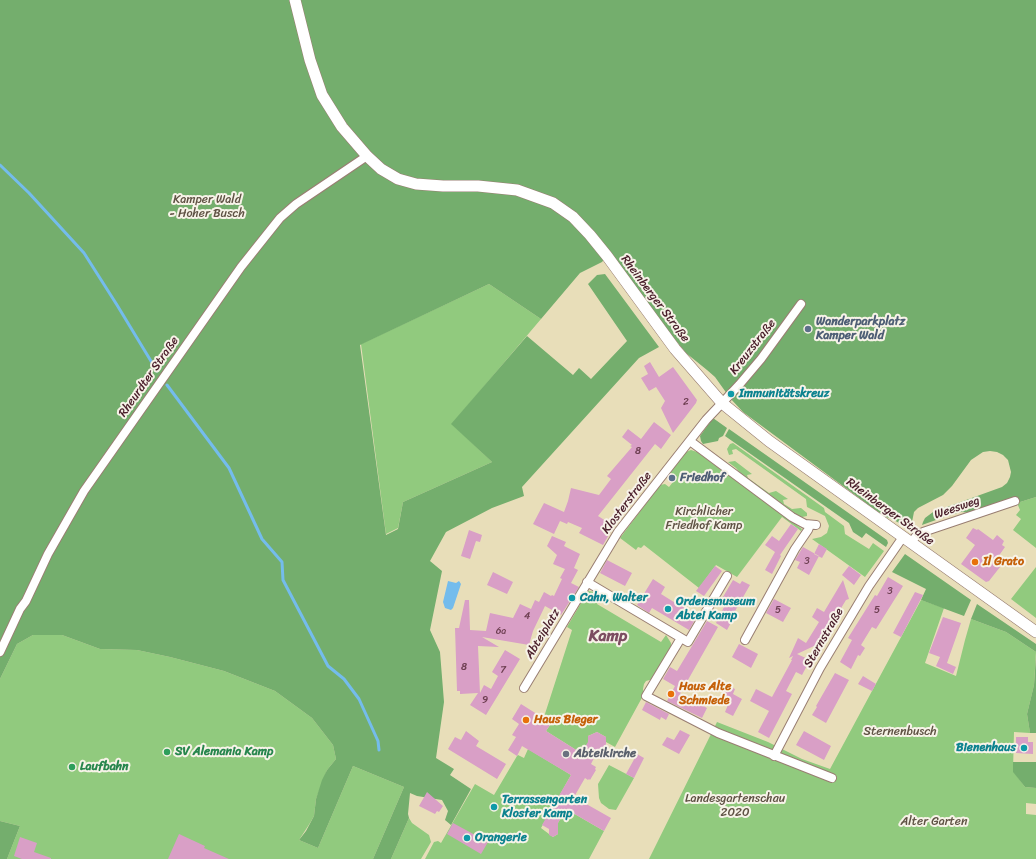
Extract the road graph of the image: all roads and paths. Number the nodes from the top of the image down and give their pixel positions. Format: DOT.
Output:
graph roads {
  1 [pos="294,0"];
  2 [pos="367,156"];
  3 [pos="801,304"];
  4 [pos="722,403"];
  5 [pos="690,441"];
  6 [pos="1015,501"];
  7 [pos="907,540"];
  8 [pos="727,576"];
  9 [pos="587,582"];
  10 [pos="1036,632"];
  11 [pos="681,638"];
  12 [pos="745,640"];
  13 [pos="0,652"];
  14 [pos="524,688"];
  15 [pos="774,756"];
  16 [pos="832,778"];
  1 -- 2 [label="main road, Rheinberger Straße"];
  2 -- 4 [label="main road, Rheinberger Straße"];
  2 -- 13 [label="street, Rheurdter Straße"];
  3 -- 4 [label="street, Kreuzstraße"];
  4 -- 5 [label="street, Klosterstraße"];
  4 -- 7 [label="main road, Rheinberger Straße"];
  5 -- 9 [label="street, Klosterstraße"];
  5 -- 12 [label="street"];
  6 -- 7 [label="street, Weesweg"];
  7 -- 10 [label="main road, Rheinberger Straße"];
  7 -- 15 [label="street, Sternstraße"];
  8 -- 11 [label="street"];
  9 -- 11 [label="street"];
  9 -- 14 [label="street, Abteiplatz"];
  11 -- 15 [label="street"];
  15 -- 16 [label="street"];
}
